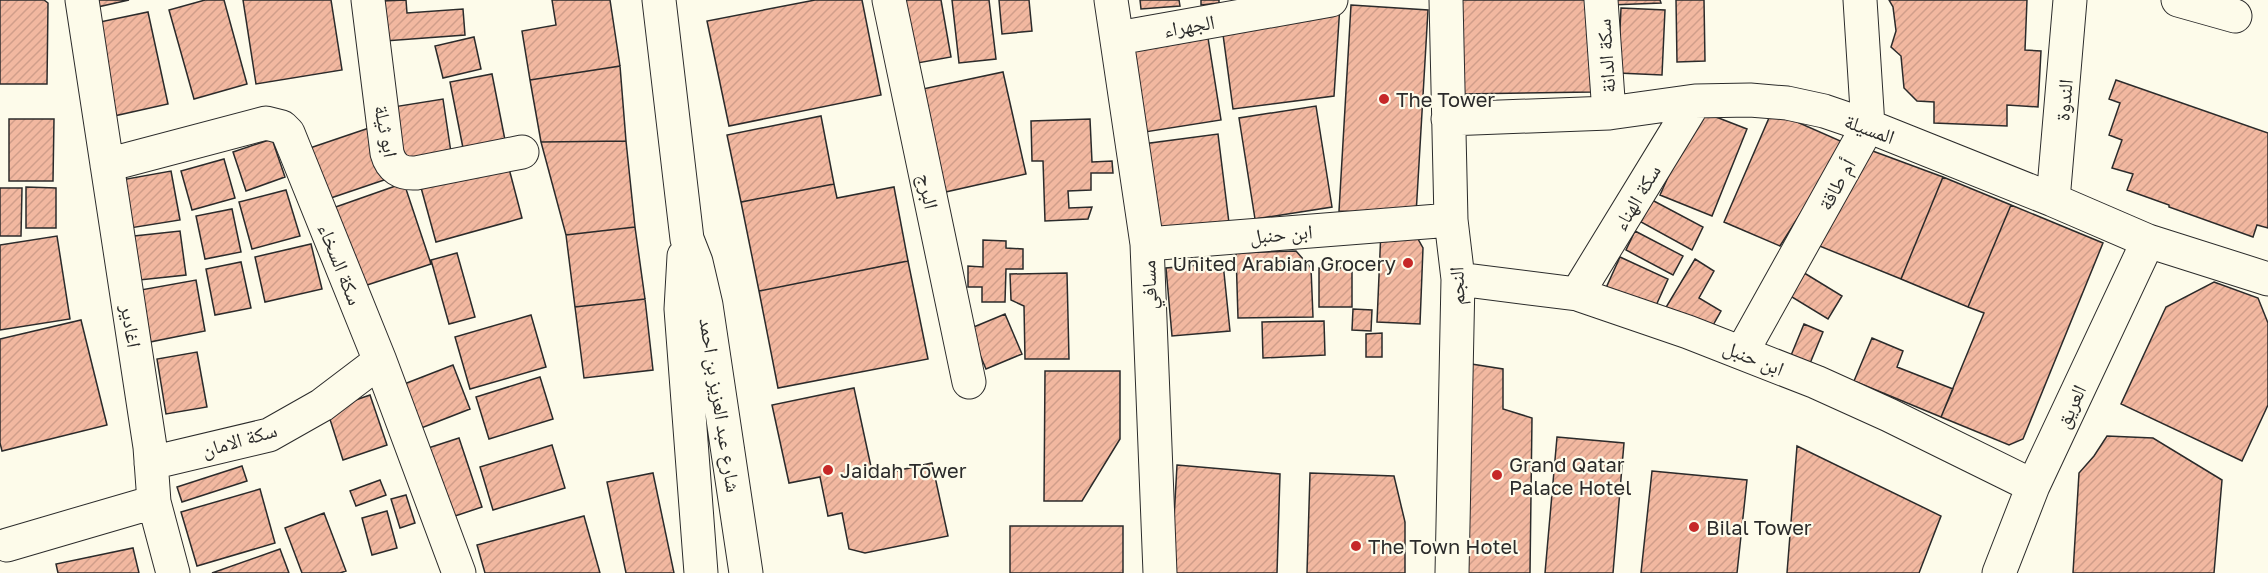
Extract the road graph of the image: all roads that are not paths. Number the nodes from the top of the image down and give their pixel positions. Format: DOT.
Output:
graph roads {
  1 [pos="82,0"];
  2 [pos="368,0"];
  3 [pos="659,0"];
  4 [pos="889,0"];
  5 [pos="1111,0"];
  6 [pos="1331,0"];
  7 [pos="1446,0"];
  8 [pos="1601,0"];
  9 [pos="1860,0"];
  10 [pos="2070,0"];
  11 [pos="2178,0"];
  12 [pos="2235,16"];
  13 [pos="1118,38"];
  14 [pos="1695,101"];
  15 [pos="1609,113"];
  16 [pos="1448,119"];
  17 [pos="1868,126"];
  18 [pos="522,152"];
  19 [pos="107,165"];
  20 [pos="2053,200"];
  21 [pos="1451,220"];
  22 [pos="687,239"];
  23 [pos="2148,241"];
  24 [pos="1147,244"];
  25 [pos="1458,279"];
  26 [pos="2268,279"];
  27 [pos="1577,294"];
  28 [pos="1742,352"];
  29 [pos="380,361"];
  30 [pos="969,382"];
  31 [pos="151,463"];
  32 [pos="2032,486"];
  33 [pos="154,502"];
  34 [pos="6,547"];
  35 [pos="173,573"];
  36 [pos="459,573"];
  37 [pos="701,573"];
  38 [pos="746,573"];
  39 [pos="1160,573"];
  40 [pos="1452,573"];
  41 [pos="1999,573"];
  1 -- 19 [label="street, اغادير"];
  2 -- 18 [label="street, ابو ثيلة"];
  3 -- 22 [label="street, شارع عبد العزيز بن احمد"];
  4 -- 30 [label="street, البرج"];
  5 -- 13 [label="street, مسافي"];
  6 -- 13 [label="street, الجهراء"];
  7 -- 16 [label="street, النجم"];
  8 -- 15 [label="street, سكة الدانة"];
  9 -- 17 [label="street"];
  10 -- 20 [label="street, الندوة"];
  11 -- 12 [label="street"];
  13 -- 24 [label="street, مسافي"];
  14 -- 15 [label="street, المسيلة"];
  14 -- 17 [label="street, المسيلة"];
  14 -- 27 [label="street, سكة الهناء"];
  15 -- 16 [label="street, المسيلة"];
  16 -- 21 [label="street, النجم"];
  17 -- 20 [label="street, المسيلة"];
  17 -- 28 [label="street, أم طاقة"];
  19 -- 29 [label="street, سكة السخاء"];
  19 -- 31 [label="street, اغادير"];
  20 -- 23 [label="street, المسيلة"];
  21 -- 24 [label="street, ابن حنبل"];
  21 -- 25 [label="street, النجم"];
  22 -- 37 [label="street, شارع عبد العزيز بن احمد"];
  22 -- 38 [label="street, شارع عبد العزيز بن احمد"];
  23 -- 26 [label="street, المسيلة"];
  23 -- 32 [label="street, العريق"];
  24 -- 39 [label="street, مسافي"];
  25 -- 27 [label="street, ابن حنبل"];
  25 -- 40 [label="street, النجم"];
  27 -- 28 [label="street, ابن حنبل"];
  28 -- 32 [label="street, ابن حنبل"];
  29 -- 31 [label="street, سكة الامان"];
  29 -- 36 [label="street, سكة السخاء"];
  31 -- 33 [label="street, اغادير"];
  32 -- 41 [label="street, العريق"];
  33 -- 34 [label="street"];
  33 -- 35 [label="street, اغادير"];
}
